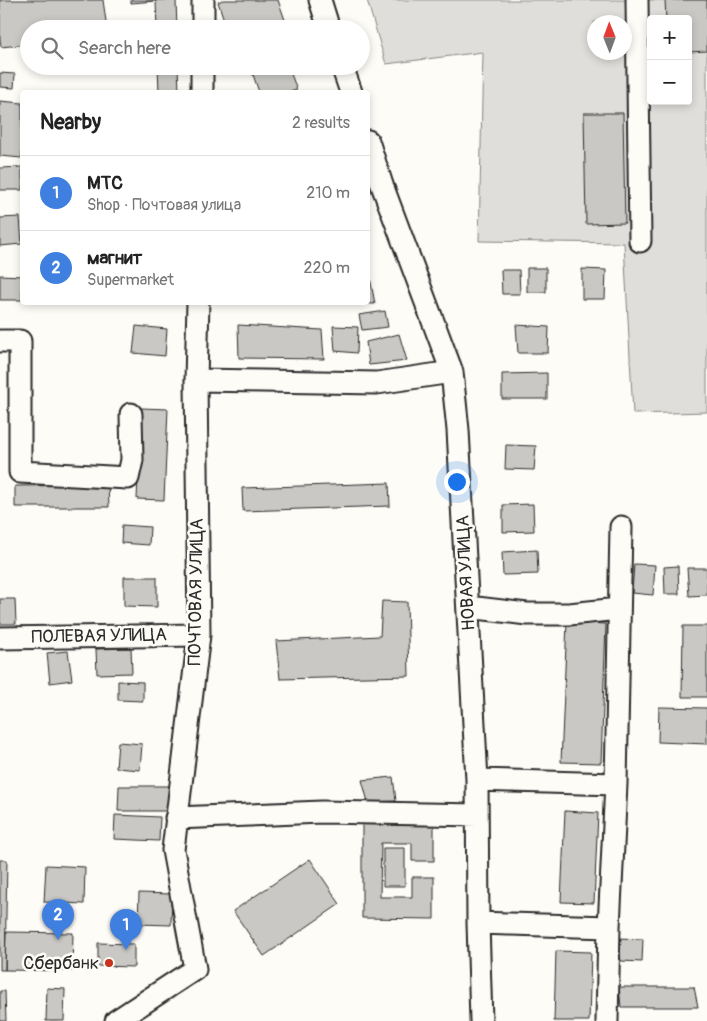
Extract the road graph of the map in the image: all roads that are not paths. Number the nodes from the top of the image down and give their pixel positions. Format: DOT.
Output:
graph roads {
  1 [pos="204,0"];
  2 [pos="320,0"];
  3 [pos="638,0"];
  4 [pos="203,20"];
  5 [pos="326,20"];
  6 [pos="202,75"];
  7 [pos="345,75"];
  8 [pos="202,90"];
  9 [pos="350,90"];
  10 [pos="370,147"];
  11 [pos="640,241"];
  12 [pos="198,305"];
  13 [pos="0,341"];
  14 [pos="452,372"];
  15 [pos="196,380"];
  16 [pos="131,414"];
  17 [pos="621,527"];
  18 [pos="468,607"];
  19 [pos="619,609"];
  20 [pos="198,635"];
  21 [pos="0,638"];
  22 [pos="477,780"];
  23 [pos="616,784"];
  24 [pos="477,815"];
  25 [pos="176,818"];
  26 [pos="478,923"];
  27 [pos="609,927"];
  28 [pos="116,1021"];
  29 [pos="482,1021"];
  30 [pos="607,1021"];
  1 -- 4 [label="street"];
  2 -- 5 [label="street"];
  3 -- 11 [label="street"];
  6 -- 8 [label="street"];
  7 -- 9 [label="street"];
  10 -- 14 [label="street, НОВАЯ УЛИЦА"];
  12 -- 15 [label="street, ПОЧТОВАЯ УЛИЦА"];
  13 -- 16 [label="street"];
  14 -- 15 [label="street"];
  14 -- 18 [label="street, НОВАЯ УЛИЦА"];
  15 -- 20 [label="street, ПОЧТОВАЯ УЛИЦА"];
  17 -- 19 [label="street"];
  18 -- 19 [label="street"];
  18 -- 22 [label="street, НОВАЯ УЛИЦА"];
  19 -- 23 [label="street"];
  20 -- 21 [label="street, ПОЛЕВАЯ УЛИЦА"];
  20 -- 25 [label="street, ПОЧТОВАЯ УЛИЦА"];
  22 -- 23 [label="street"];
  22 -- 24 [label="street, НОВАЯ УЛИЦА"];
  23 -- 27 [label="street"];
  24 -- 25 [label="street"];
  24 -- 26 [label="street, НОВАЯ УЛИЦА"];
  25 -- 28 [label="street, ПОЧТОВАЯ УЛИЦА"];
  26 -- 27 [label="street"];
  26 -- 29 [label="street, НОВАЯ УЛИЦА"];
  27 -- 30 [label="street"];
}
